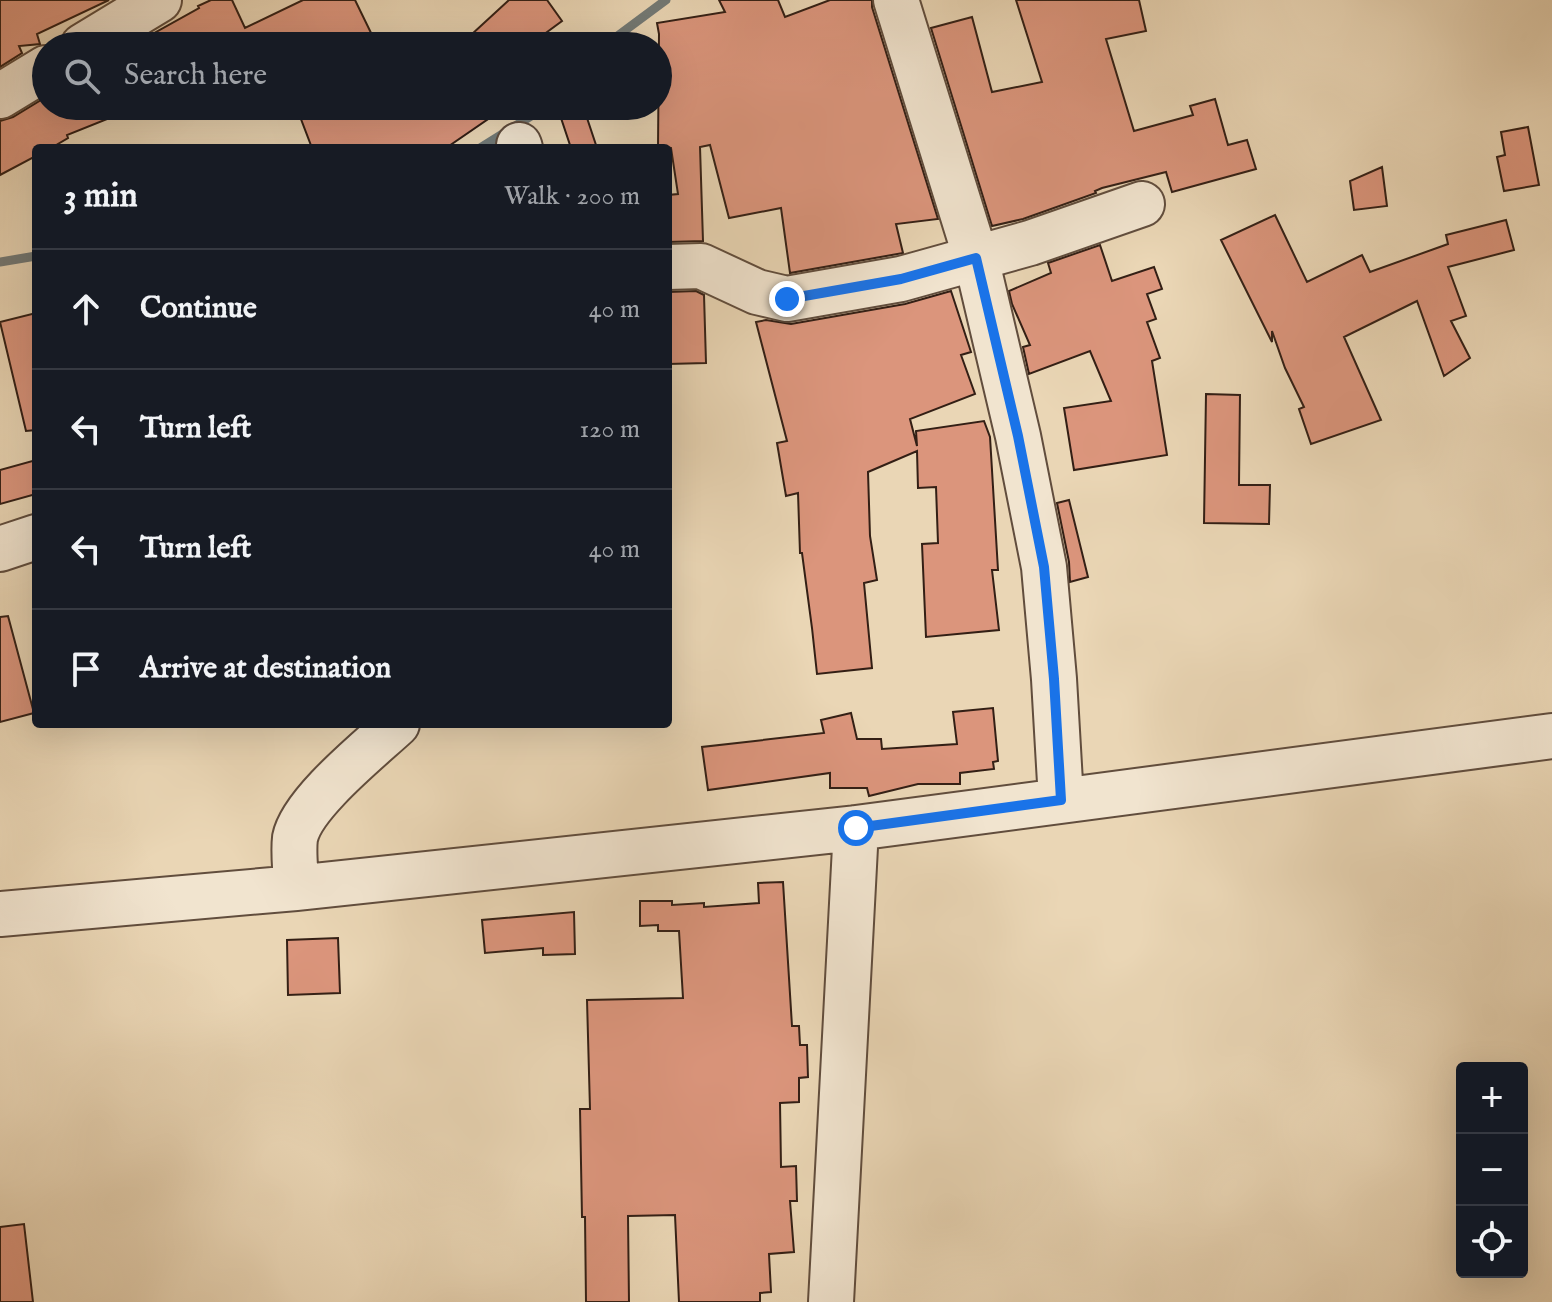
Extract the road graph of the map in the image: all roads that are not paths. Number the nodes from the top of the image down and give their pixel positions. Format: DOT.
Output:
graph roads {
  1 [pos="159,0"];
  2 [pos="896,0"];
  3 [pos="106,32"];
  4 [pos="32,77"];
  5 [pos="0,96"];
  6 [pos="1142,204"];
  7 [pos="976,258"];
  8 [pos="672,267"];
  9 [pos="32,538"];
  10 [pos="0,549"];
  11 [pos="393,728"];
  12 [pos="1552,736"];
  13 [pos="1061,800"];
  14 [pos="856,828"];
  15 [pos="296,888"];
  16 [pos="0,914"];
  17 [pos="831,1302"];
  1 -- 3 [label="street"];
  2 -- 7 [label="street"];
  4 -- 5 [label="street"];
  6 -- 7 [label="street"];
  7 -- 8 [label="street"];
  7 -- 13 [label="street"];
  9 -- 10 [label="street"];
  11 -- 15 [label="street"];
  12 -- 13 [label="street"];
  13 -- 14 [label="street"];
  14 -- 15 [label="street"];
  14 -- 17 [label="street"];
  15 -- 16 [label="street"];
}
